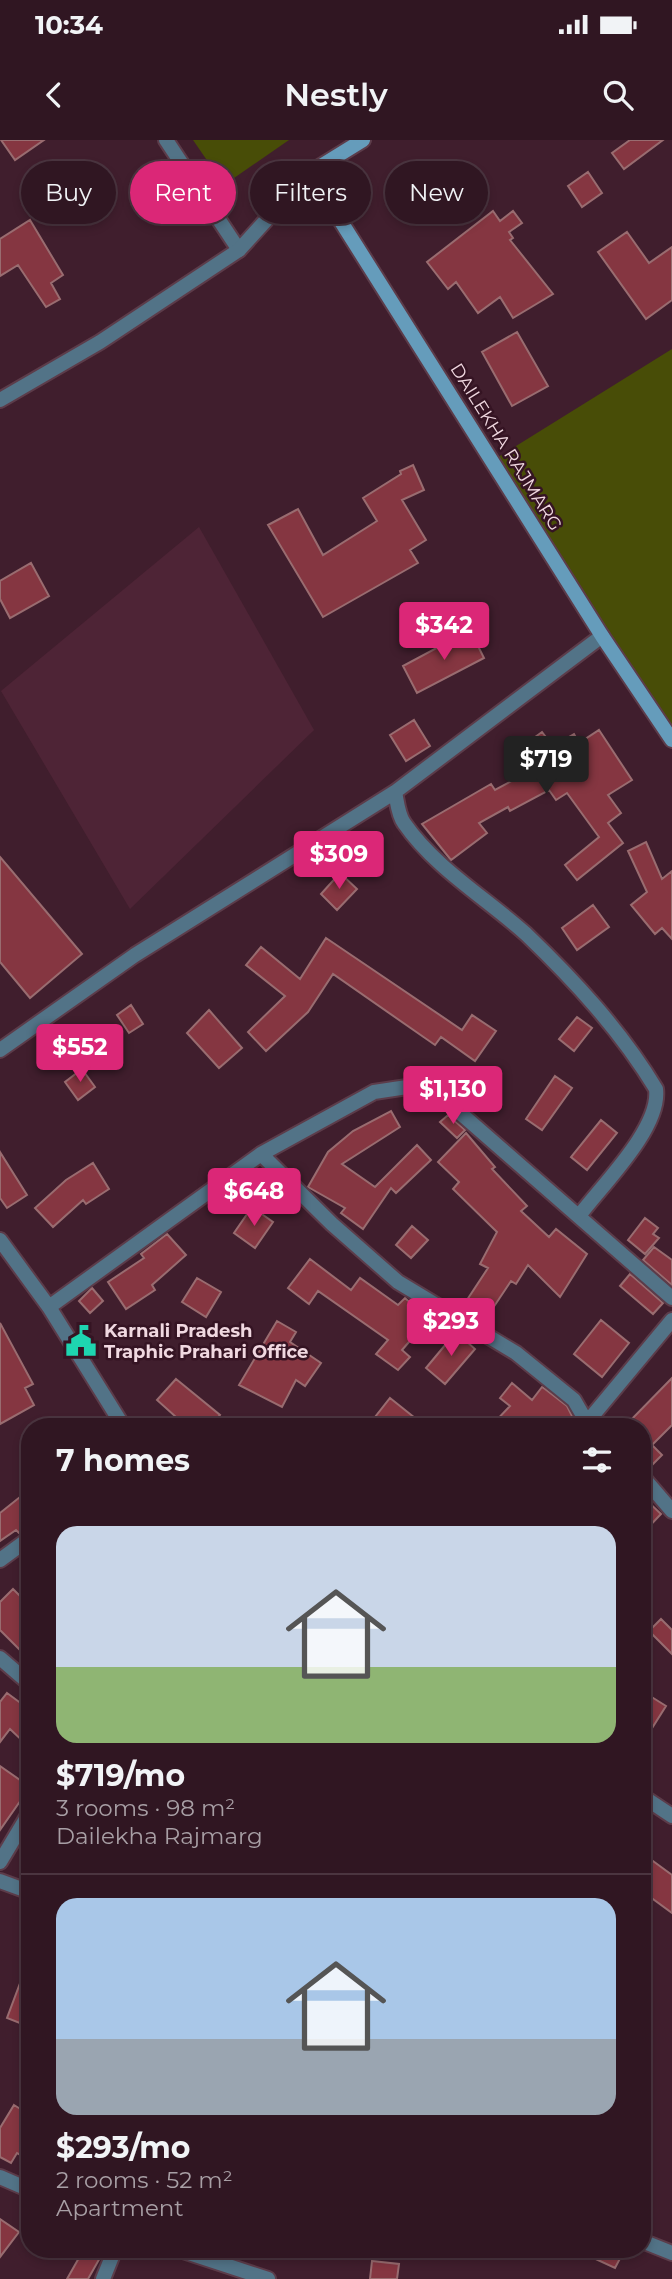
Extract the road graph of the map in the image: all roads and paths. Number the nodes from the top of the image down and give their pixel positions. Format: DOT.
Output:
graph roads {
  1 [pos="166,140"];
  2 [pos="363,140"];
  3 [pos="328,161"];
  4 [pos="262,224"];
  5 [pos="343,224"];
  6 [pos="239,250"];
  7 [pos="0,400"];
  8 [pos="602,636"];
  9 [pos="672,740"];
  10 [pos="395,792"];
  11 [pos="0,1050"];
  12 [pos="261,1154"];
  13 [pos="579,1216"];
  14 [pos="0,1241"];
  15 [pos="672,1298"];
  16 [pos="48,1307"];
  17 [pos="672,1320"];
  18 [pos="118,1418"];
  19 [pos="584,1418"];
  20 [pos="593,1418"];
  21 [pos="651,1486"];
  22 [pos="672,1511"];
  23 [pos="21,1545"];
  24 [pos="0,1560"];
  25 [pos="0,1658"];
  26 [pos="21,1676"];
  27 [pos="651,1802"];
  28 [pos="672,1816"];
  29 [pos="21,1827"];
  30 [pos="0,1863"];
  31 [pos="0,1881"];
  32 [pos="21,1889"];
  33 [pos="0,2177"];
  34 [pos="21,2186"];
  35 [pos="651,2244"];
  36 [pos="672,2252"];
  37 [pos="111,2258"];
  38 [pos="204,2258"];
  39 [pos="103,2279"];
  40 [pos="268,2279"];
  1 -- 6 [label="street"];
  2 -- 3 [label="main road"];
  4 -- 6 [label="street"];
  5 -- 8 [label="main road, DAILEKHA RAJMARG"];
  6 -- 7 [label="street"];
  8 -- 9 [label="main road, DAILEKHA RAJMARG"];
  8 -- 10 [label="street"];
  10 -- 11 [label="street"];
  10 -- 13 [label="street"];
  12 -- 13 [label="street"];
  12 -- 16 [label="street"];
  12 -- 19 [label="street"];
  13 -- 15 [label="street"];
  14 -- 16 [label="street"];
  16 -- 18 [label="street"];
  17 -- 20 [label="street"];
  21 -- 22 [label="street"];
  23 -- 24 [label="street"];
  25 -- 26 [label="street"];
  27 -- 28 [label="street"];
  29 -- 30 [label="street"];
  31 -- 32 [label="street"];
  33 -- 34 [label="street"];
  35 -- 36 [label="street"];
  37 -- 39 [label="street"];
  38 -- 40 [label="street"];
}
